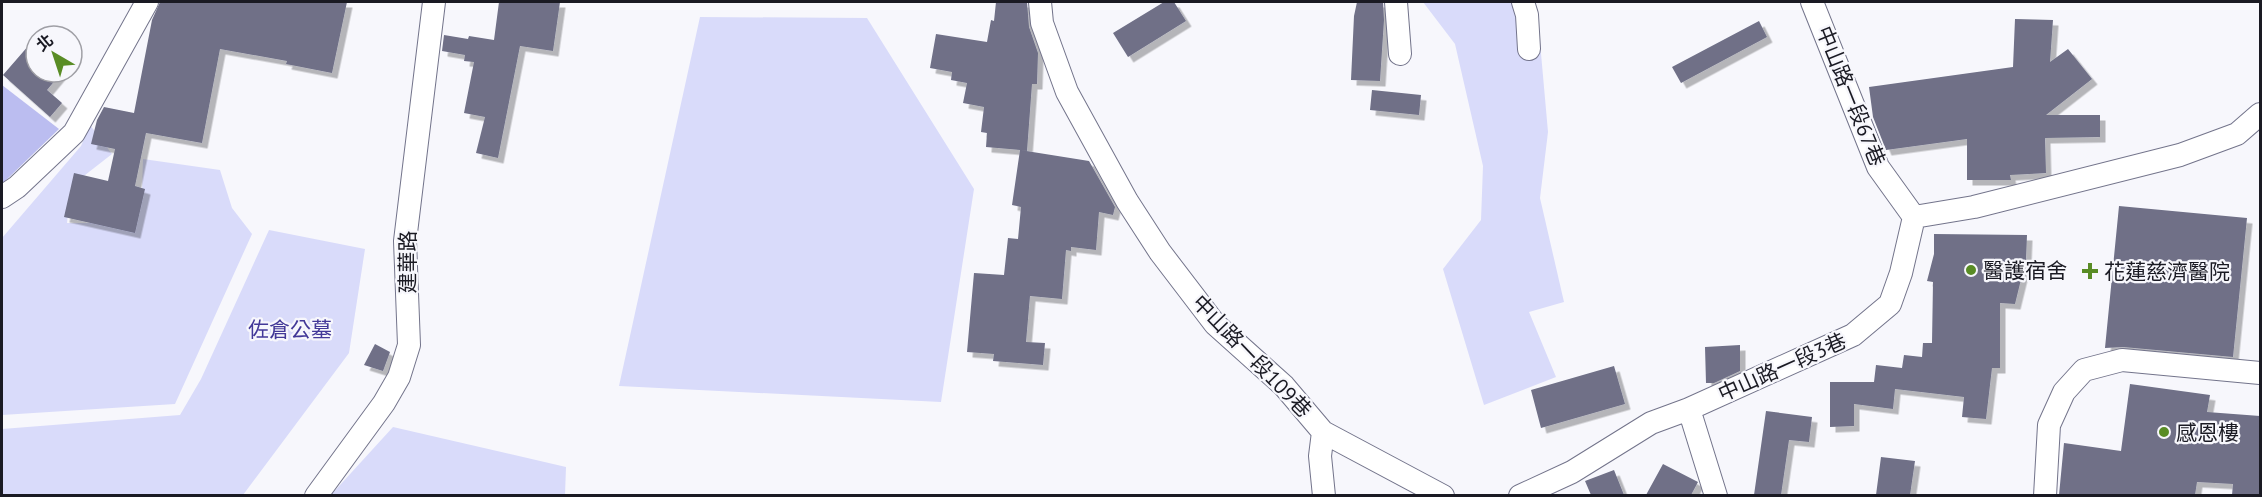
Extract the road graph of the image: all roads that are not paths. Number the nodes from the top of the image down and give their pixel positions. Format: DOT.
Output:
graph roads {
  1 [pos="147,2"];
  2 [pos="434,2"];
  3 [pos="1040,2"];
  4 [pos="1396,2"];
  5 [pos="1523,2"];
  6 [pos="1812,2"];
  7 [pos="1529,49"];
  8 [pos="1400,54"];
  9 [pos="2260,114"];
  10 [pos="2,197"];
  11 [pos="1914,217"];
  12 [pos="2260,373"];
  13 [pos="1689,409"];
  14 [pos="1323,432"];
  15 [pos="316,495"];
  16 [pos="1324,495"];
  17 [pos="1443,495"];
  18 [pos="1520,495"];
  19 [pos="1716,495"];
  20 [pos="2045,495"];
  1 -- 10 [label="street"];
  2 -- 15 [label="street, 建華路"];
  3 -- 14 [label="street, 中山路一段109巷"];
  4 -- 8 [label="street"];
  5 -- 7 [label="street"];
  6 -- 11 [label="street, 中山路一段67巷"];
  9 -- 11 [label="street"];
  11 -- 13 [label="street, 中山路一段3巷"];
  12 -- 20 [label="street"];
  13 -- 18 [label="street, 中山路一段3巷"];
  13 -- 19 [label="street"];
  14 -- 16 [label="street"];
  14 -- 17 [label="street, 中山路一段109巷"];
}
